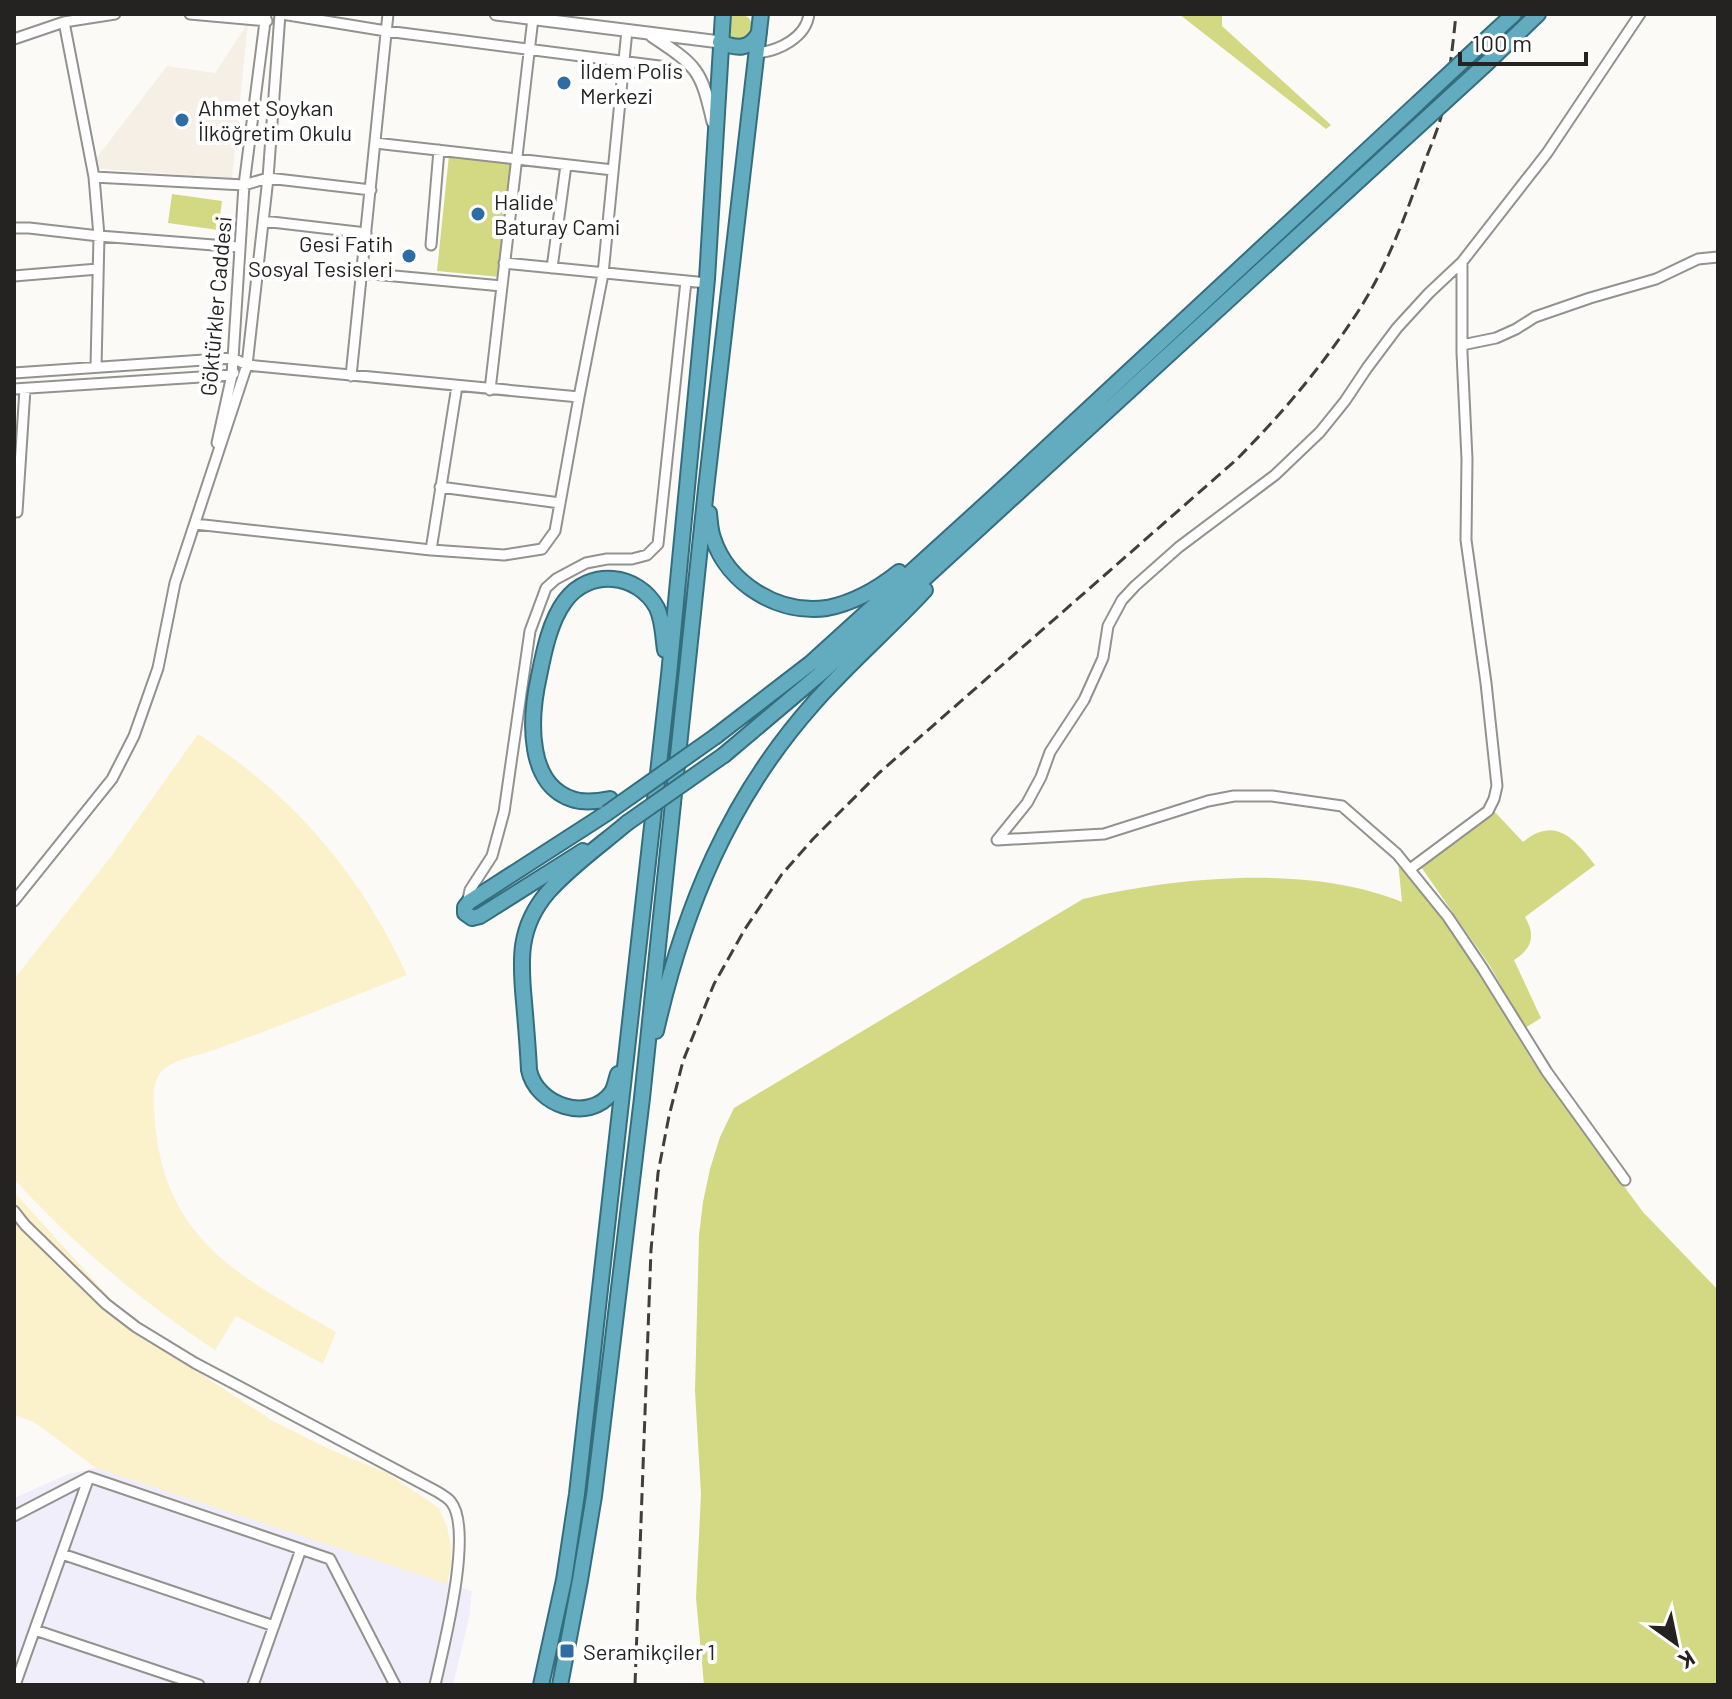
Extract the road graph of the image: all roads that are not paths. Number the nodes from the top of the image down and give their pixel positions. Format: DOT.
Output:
graph roads {
  1 [pos="115,14"];
  2 [pos="190,14"];
  3 [pos="281,14"];
  4 [pos="388,14"];
  5 [pos="496,14"];
  6 [pos="723,14"];
  7 [pos="809,14"];
  8 [pos="1514,14"];
  9 [pos="1538,14"];
  10 [pos="1640,14"];
  11 [pos="265,16"];
  12 [pos="533,18"];
  13 [pos="761,21"];
  14 [pos="64,22"];
  15 [pos="627,30"];
  16 [pos="386,31"];
  17 [pos="649,34"];
  18 [pos="14,39"];
  19 [pos="720,42"];
  20 [pos="529,50"];
  21 [pos="757,53"];
  22 [pos="624,62"];
  23 [pos="667,67"];
  24 [pos="716,134"];
  25 [pos="375,143"];
  26 [pos="439,150"];
  27 [pos="516,159"];
  28 [pos="566,165"];
  29 [pos="613,170"];
  30 [pos="94,177"];
  31 [pos="268,178"];
  32 [pos="244,185"];
  33 [pos="371,190"];
  34 [pos="263,221"];
  35 [pos="14,228"];
  36 [pos="366,233"];
  37 [pos="99,236"];
  38 [pos="431,245"];
  39 [pos="239,247"];
  40 [pos="1718,257"];
  41 [pos="1462,262"];
  42 [pos="504,263"];
  43 [pos="552,268"];
  44 [pos="98,269"];
  45 [pos="362,273"];
  46 [pos="603,274"];
  47 [pos="14,276"];
  48 [pos="686,281"];
  49 [pos="707,283"];
  50 [pos="502,286"];
  51 [pos="1462,345"];
  52 [pos="233,358"];
  53 [pos="247,365"];
  54 [pos="96,367"];
  55 [pos="14,373"];
  56 [pos="232,375"];
  57 [pos="351,376"];
  58 [pos="457,386"];
  59 [pos="14,389"];
  60 [pos="25,389"];
  61 [pos="490,390"];
  62 [pos="579,397"];
  63 [pos="440,487"];
  64 [pos="706,489"];
  65 [pos="205,495"];
  66 [pos="1002,499"];
  67 [pos="560,503"];
  68 [pos="17,512"];
  69 [pos="195,524"];
  70 [pos="431,550"];
  71 [pos="669,675"];
  72 [pos="609,806"];
  73 [pos="627,823"];
  74 [pos="1410,869"];
  75 [pos="14,901"];
  76 [pos="467,904"];
  77 [pos="631,1023"];
  78 [pos="642,1098"];
  79 [pos="1625,1180"];
  80 [pos="14,1211"];
  81 [pos="89,1477"];
  82 [pos="14,1516"];
  83 [pos="301,1549"];
  84 [pos="62,1554"];
  85 [pos="274,1626"];
  86 [pos="35,1630"];
  87 [pos="256,1682"];
  88 [pos="15,1683"];
  89 [pos="27,1685"];
  90 [pos="199,1685"];
  91 [pos="395,1685"];
  92 [pos="435,1685"];
  93 [pos="541,1685"];
  94 [pos="560,1685"];
  1 -- 14 [label="street"];
  2 -- 11 [label="street"];
  3 -- 16 [label="street"];
  3 -- 31 [label="street, Göktürkler Caddesi"];
  4 -- 16 [label="street"];
  5 -- 12 [label="street"];
  6 -- 19 [label="highway"];
  7 -- 21 [label="street"];
  8 -- 66 [label="highway, bridge"];
  9 -- 66 [label="highway, bridge"];
  10 -- 41 [label="street"];
  11 -- 32 [label="street, Göktürkler Caddesi"];
  12 -- 15 [label="street"];
  12 -- 20 [label="street"];
  13 -- 19 [label="highway"];
  13 -- 21 [label="highway"];
  14 -- 18 [label="street"];
  14 -- 30 [label="street"];
  15 -- 17 [label="street"];
  15 -- 22 [label="street"];
  16 -- 20 [label="street"];
  16 -- 25 [label="street"];
  17 -- 19 [label="street"];
  17 -- 24 [label="street"];
  19 -- 24 [label="highway"];
  20 -- 22 [label="street"];
  20 -- 27 [label="street"];
  21 -- 64 [label="highway"];
  22 -- 23 [label="street"];
  22 -- 29 [label="street"];
  24 -- 49 [label="highway"];
  25 -- 26 [label="street"];
  25 -- 33 [label="street"];
  26 -- 27 [label="street"];
  26 -- 38 [label="street"];
  27 -- 28 [label="street"];
  27 -- 42 [label="street"];
  28 -- 29 [label="street"];
  28 -- 43 [label="street"];
  29 -- 46 [label="street"];
  30 -- 32 [label="street"];
  30 -- 37 [label="street"];
  31 -- 32 [label="street"];
  31 -- 33 [label="street"];
  31 -- 34 [label="street, Göktürkler Caddesi"];
  32 -- 39 [label="street, Göktürkler Caddesi"];
  33 -- 36 [label="street"];
  34 -- 36 [label="street"];
  34 -- 53 [label="street, Göktürkler Caddesi"];
  35 -- 37 [label="street"];
  36 -- 45 [label="street"];
  37 -- 39 [label="street"];
  37 -- 44 [label="street"];
  39 -- 52 [label="street, Göktürkler Caddesi"];
  40 -- 51 [label="street"];
  41 -- 51 [label="street"];
  41 -- 74 [label="street"];
  42 -- 43 [label="street"];
  42 -- 50 [label="street"];
  43 -- 46 [label="street"];
  44 -- 47 [label="street"];
  44 -- 54 [label="street"];
  45 -- 50 [label="street"];
  45 -- 57 [label="street"];
  46 -- 48 [label="street"];
  46 -- 62 [label="street"];
  48 -- 49 [label="street"];
  48 -- 76 [label="street"];
  49 -- 71 [label="highway"];
  50 -- 61 [label="street"];
  51 -- 74 [label="street"];
  52 -- 53 [label="street"];
  52 -- 54 [label="street"];
  52 -- 56 [label="street, Göktürkler Caddesi"];
  53 -- 56 [label="street"];
  53 -- 57 [label="street"];
  53 -- 65 [label="street, Göktürkler Caddesi"];
  54 -- 55 [label="street"];
  56 -- 60 [label="street"];
  56 -- 65 [label="street, Göktürkler Caddesi"];
  57 -- 58 [label="street"];
  58 -- 61 [label="street"];
  58 -- 63 [label="street"];
  59 -- 60 [label="street"];
  60 -- 68 [label="street"];
  61 -- 62 [label="street"];
  62 -- 67 [label="street"];
  63 -- 67 [label="street"];
  63 -- 70 [label="street"];
  64 -- 66 [label="highway"];
  64 -- 78 [label="highway"];
  65 -- 69 [label="street"];
  66 -- 72 [label="highway, bridge"];
  66 -- 73 [label="highway, bridge"];
  66 -- 78 [label="highway"];
  67 -- 70 [label="street"];
  69 -- 70 [label="street"];
  69 -- 75 [label="street"];
  71 -- 72 [label="highway"];
  71 -- 77 [label="highway"];
  72 -- 76 [label="highway"];
  73 -- 76 [label="highway"];
  73 -- 77 [label="highway"];
  74 -- 79 [label="street"];
  77 -- 93 [label="highway"];
  78 -- 94 [label="highway"];
  80 -- 92 [label="street"];
  81 -- 82 [label="street"];
  81 -- 83 [label="street"];
  81 -- 84 [label="street"];
  83 -- 85 [label="street"];
  83 -- 91 [label="street"];
  84 -- 85 [label="street"];
  84 -- 86 [label="street"];
  85 -- 87 [label="street"];
  86 -- 88 [label="street"];
  86 -- 90 [label="street"];
  88 -- 89 [label="street"];
}
